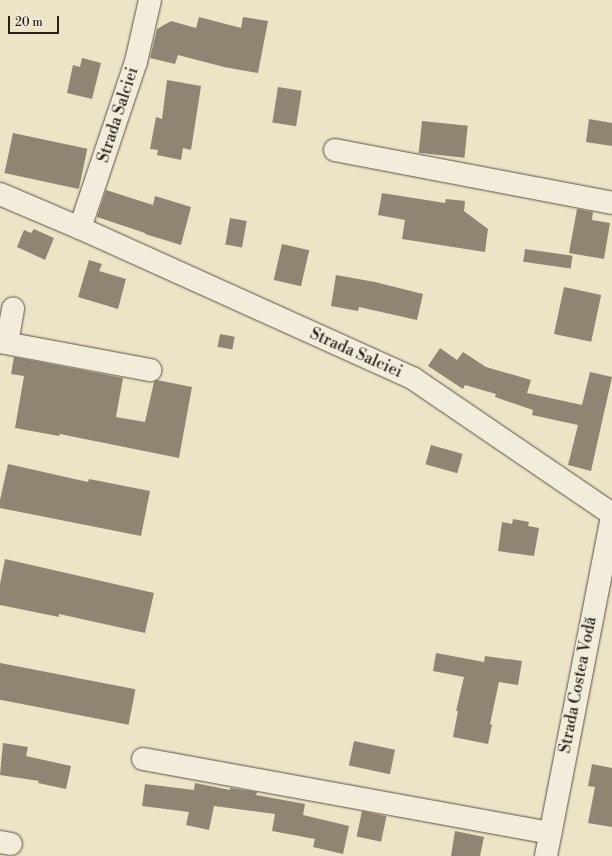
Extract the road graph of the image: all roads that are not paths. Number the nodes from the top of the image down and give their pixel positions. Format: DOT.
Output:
graph roads {
  1 [pos="150,0"];
  2 [pos="335,150"];
  3 [pos="0,194"];
  4 [pos="612,203"];
  5 [pos="80,228"];
  6 [pos="13,309"];
  7 [pos="3,342"];
  8 [pos="150,370"];
  9 [pos="612,514"];
  10 [pos="607,564"];
  11 [pos="143,759"];
  12 [pos="550,833"];
  13 [pos="546,856"];
  1 -- 5 [label="street, Strada Salciei"];
  2 -- 4 [label="street"];
  3 -- 5 [label="street, Strada Salciei"];
  5 -- 9 [label="street, Strada Salciei"];
  6 -- 7 [label="street"];
  7 -- 8 [label="street"];
  9 -- 10 [label="street, Strada Costea Vodă"];
  10 -- 12 [label="street, Strada Costea Vodă"];
  11 -- 12 [label="street"];
  12 -- 13 [label="street, Strada Costea Vodă"];
}
